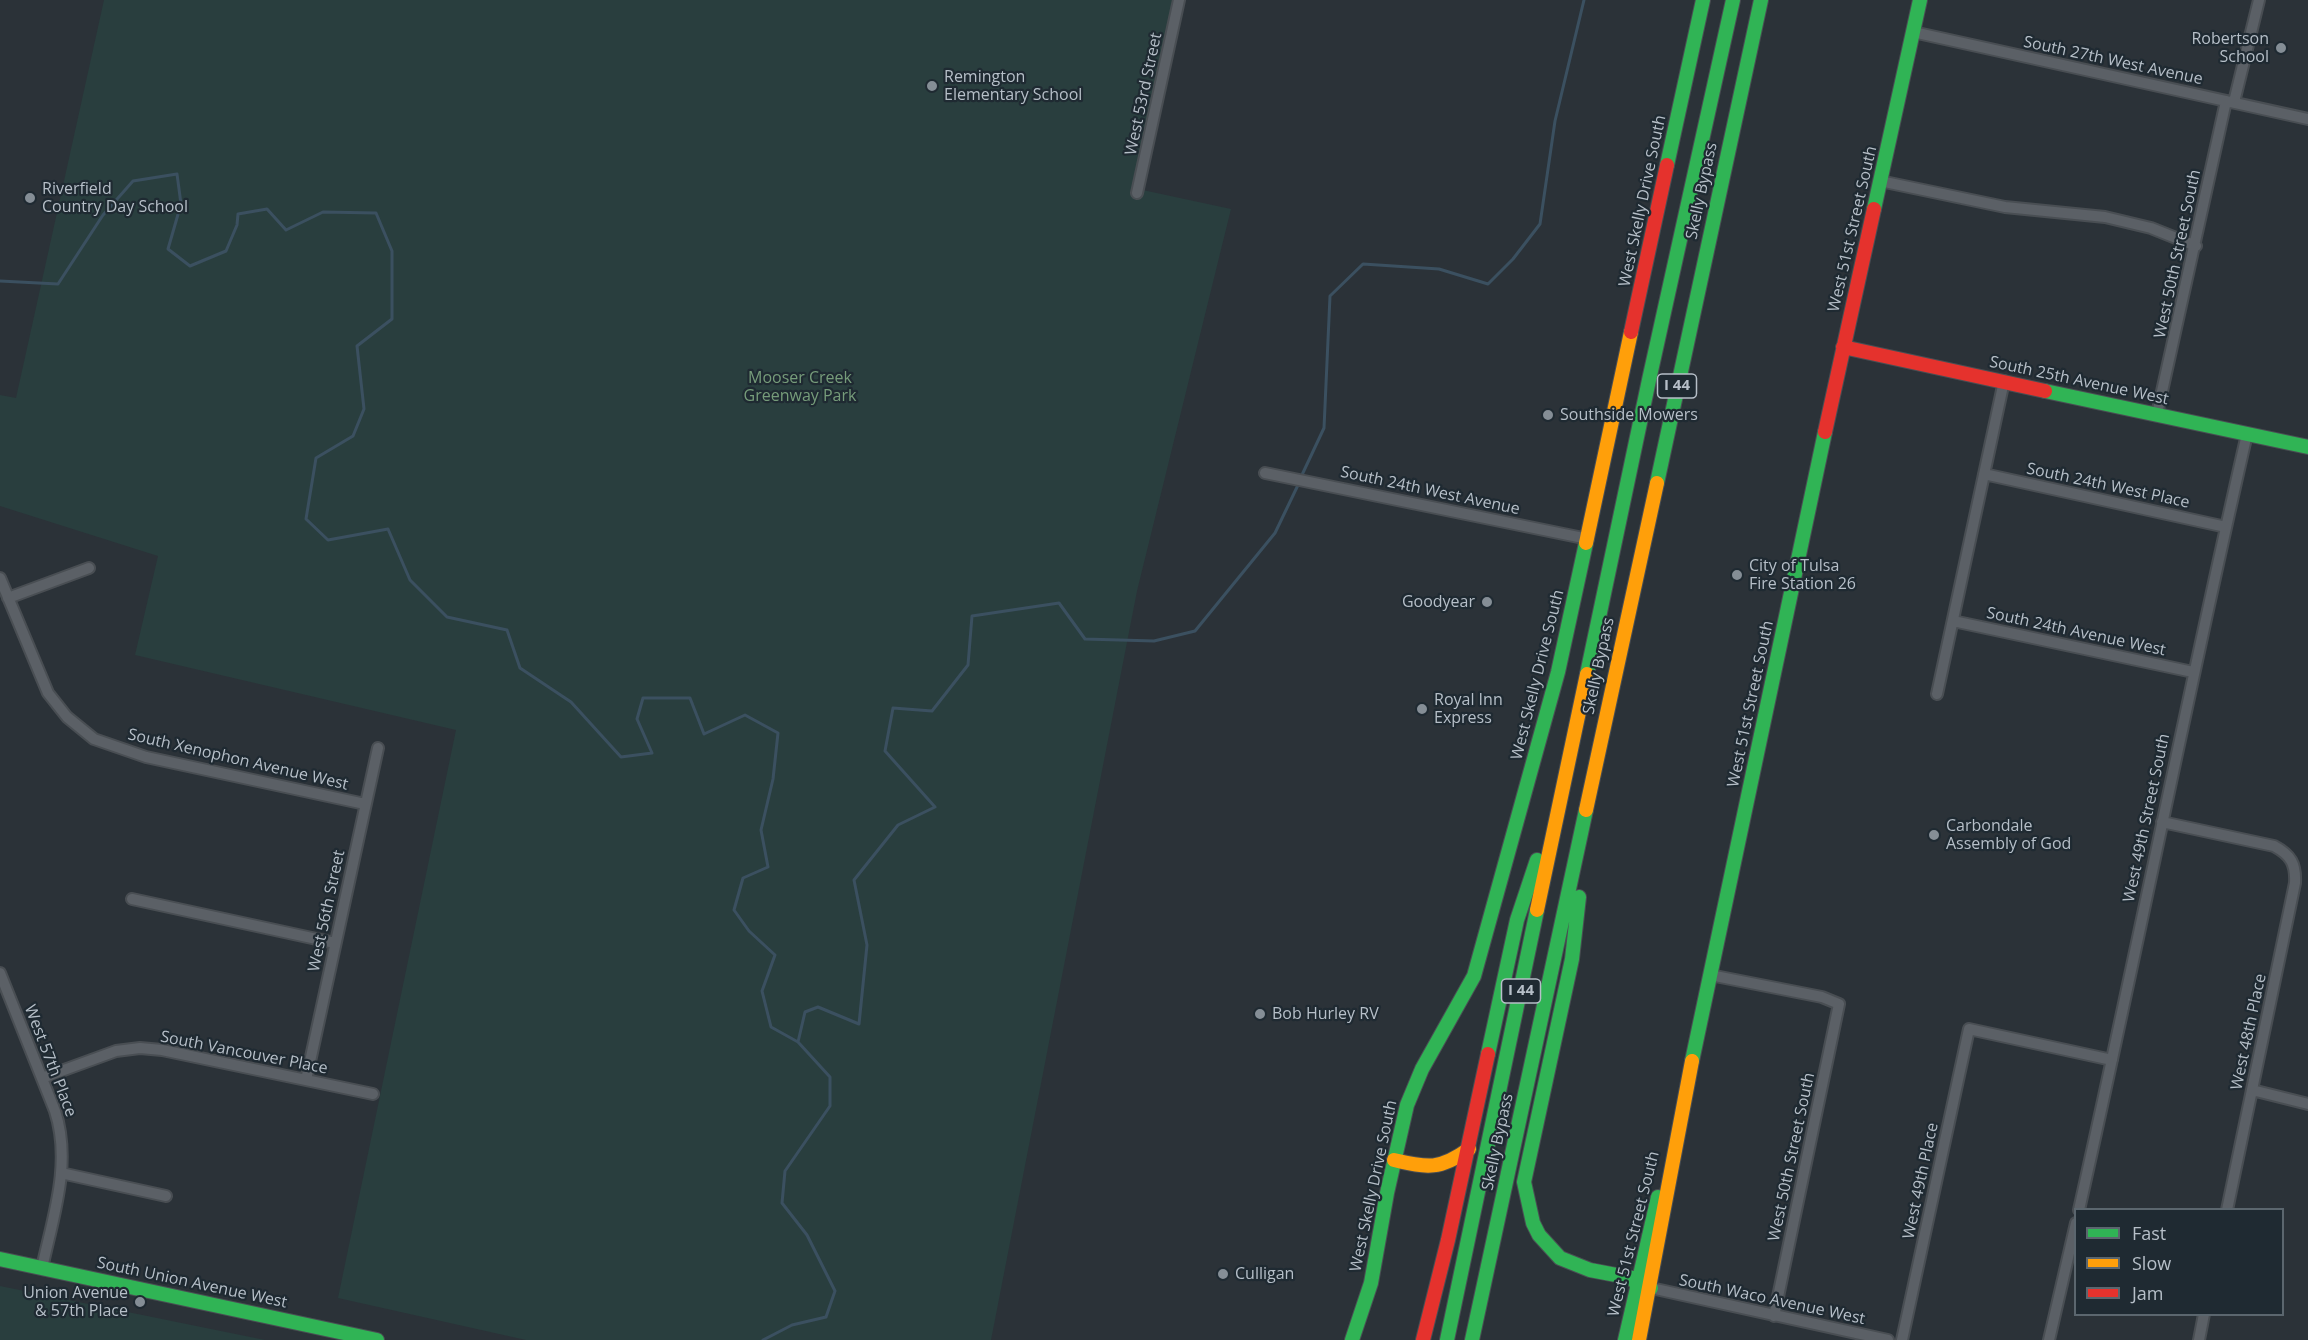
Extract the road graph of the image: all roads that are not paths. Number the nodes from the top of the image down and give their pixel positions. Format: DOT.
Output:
graph roads {
  1 [pos="1179,0"];
  2 [pos="1703,0"];
  3 [pos="1733,0"];
  4 [pos="1761,0"];
  5 [pos="1920,0"];
  6 [pos="2259,0"];
  7 [pos="1913,32"];
  8 [pos="2230,101"];
  9 [pos="2308,119"];
  10 [pos="1880,181"];
  11 [pos="1137,194"];
  12 [pos="2196,246"];
  13 [pos="1843,347"];
  14 [pos="2004,381"];
  15 [pos="2157,414"];
  16 [pos="2247,434"];
  17 [pos="2308,447"];
  18 [pos="1265,473"];
  19 [pos="1984,474"];
  20 [pos="2226,526"];
  21 [pos="1588,539"];
  22 [pos="89,568"];
  23 [pos="0,578"];
  24 [pos="8,598"];
  25 [pos="1953,621"];
  26 [pos="2193,672"];
  27 [pos="1936,694"];
  28 [pos="378,748"];
  29 [pos="1568,766"];
  30 [pos="1593,771"];
  31 [pos="365,804"];
  32 [pos="2162,822"];
  33 [pos="132,899"];
  34 [pos="335,943"];
  35 [pos="0,973"];
  36 [pos="1710,975"];
  37 [pos="2112,1060"];
  38 [pos="42,1078"];
  39 [pos="306,1080"];
  40 [pos="2252,1090"];
  41 [pos="373,1094"];
  42 [pos="2308,1104"];
  43 [pos="1469,1149"];
  44 [pos="1394,1160"];
  45 [pos="61,1173"];
  46 [pos="166,1196"];
  47 [pos="2079,1208"];
  48 [pos="2227,1208"];
  49 [pos="2074,1232"];
  50 [pos="0,1259"];
  51 [pos="42,1268"];
  52 [pos="1644,1287"];
  53 [pos="1774,1316"];
  54 [pos="2204,1316"];
  55 [pos="377,1340"];
  56 [pos="1352,1340"];
  57 [pos="1423,1340"];
  58 [pos="1447,1340"];
  59 [pos="1472,1340"];
  60 [pos="1625,1340"];
  61 [pos="1639,1340"];
  62 [pos="1888,1340"];
  63 [pos="1902,1340"];
  64 [pos="2049,1340"];
  65 [pos="2199,1340"];
  1 -- 11 [label="street, West 53rd Street"];
  2 -- 21 [label="main road, West Skelly Drive South"];
  3 -- 29 [label="main road, Skelly Bypass / I 44"];
  4 -- 30 [label="main road, Skelly Bypass / I 44"];
  5 -- 7 [label="main road, West 51st Street South"];
  6 -- 8 [label="street, West 50th Street South"];
  7 -- 8 [label="street, South 27th West Avenue"];
  7 -- 10 [label="main road, West 51st Street South"];
  8 -- 9 [label="street, South 27th West Avenue"];
  8 -- 12 [label="street, West 50th Street South"];
  10 -- 12 [label="street"];
  10 -- 13 [label="main road, West 51st Street South"];
  12 -- 15 [label="street, West 50th Street South"];
  13 -- 14 [label="main road, South 25th Avenue West"];
  13 -- 36 [label="main road, West 51st Street South"];
  14 -- 15 [label="main road, South 25th Avenue West"];
  14 -- 19 [label="street"];
  15 -- 16 [label="main road, South 25th Avenue West"];
  16 -- 17 [label="main road, South 25th Avenue West"];
  16 -- 20 [label="street, West 49th Street South"];
  18 -- 21 [label="street, South 24th West Avenue"];
  19 -- 20 [label="street, South 24th West Place"];
  19 -- 25 [label="street"];
  20 -- 26 [label="street, West 49th Street South"];
  21 -- 44 [label="main road, West Skelly Drive South"];
  22 -- 24 [label="street"];
  23 -- 24 [label="street, South Xenophon Avenue West"];
  24 -- 31 [label="street, South Xenophon Avenue West"];
  25 -- 26 [label="street, South 24th Avenue West"];
  25 -- 27 [label="street"];
  26 -- 32 [label="street, West 49th Street South"];
  28 -- 31 [label="street, West 56th Street"];
  29 -- 43 [label="main road"];
  29 -- 58 [label="main road, Skelly Bypass / I 44"];
  30 -- 52 [label="main road"];
  30 -- 59 [label="main road, Skelly Bypass / I 44"];
  31 -- 34 [label="street, West 56th Street"];
  32 -- 37 [label="street, West 49th Street South"];
  32 -- 40 [label="street, West 48th Place"];
  33 -- 34 [label="street"];
  34 -- 39 [label="street, West 56th Street"];
  35 -- 38 [label="street, West 57th Place"];
  36 -- 52 [label="main road, West 51st Street South"];
  36 -- 53 [label="street, West 50th Street South"];
  37 -- 47 [label="street, West 49th Street South"];
  37 -- 63 [label="street, West 49th Place"];
  38 -- 39 [label="street, South Vancouver Place"];
  38 -- 45 [label="street, West 57th Place"];
  39 -- 41 [label="street, South Vancouver Place"];
  40 -- 42 [label="street"];
  40 -- 48 [label="street, West 48th Place"];
  43 -- 44 [label="main road"];
  43 -- 57 [label="main road"];
  44 -- 56 [label="main road, West Skelly Drive South"];
  45 -- 46 [label="street"];
  45 -- 51 [label="street, West 57th Place"];
  49 -- 64 [label="street"];
  50 -- 51 [label="main road, South Union Avenue West"];
  51 -- 55 [label="main road, South Union Avenue West"];
  52 -- 53 [label="street, South Waco Avenue West"];
  52 -- 60 [label="main road, West 51st Street South"];
  52 -- 61 [label="main road, West 51st Street South"];
  53 -- 62 [label="street, South Waco Avenue West"];
  54 -- 65 [label="street"];
}
